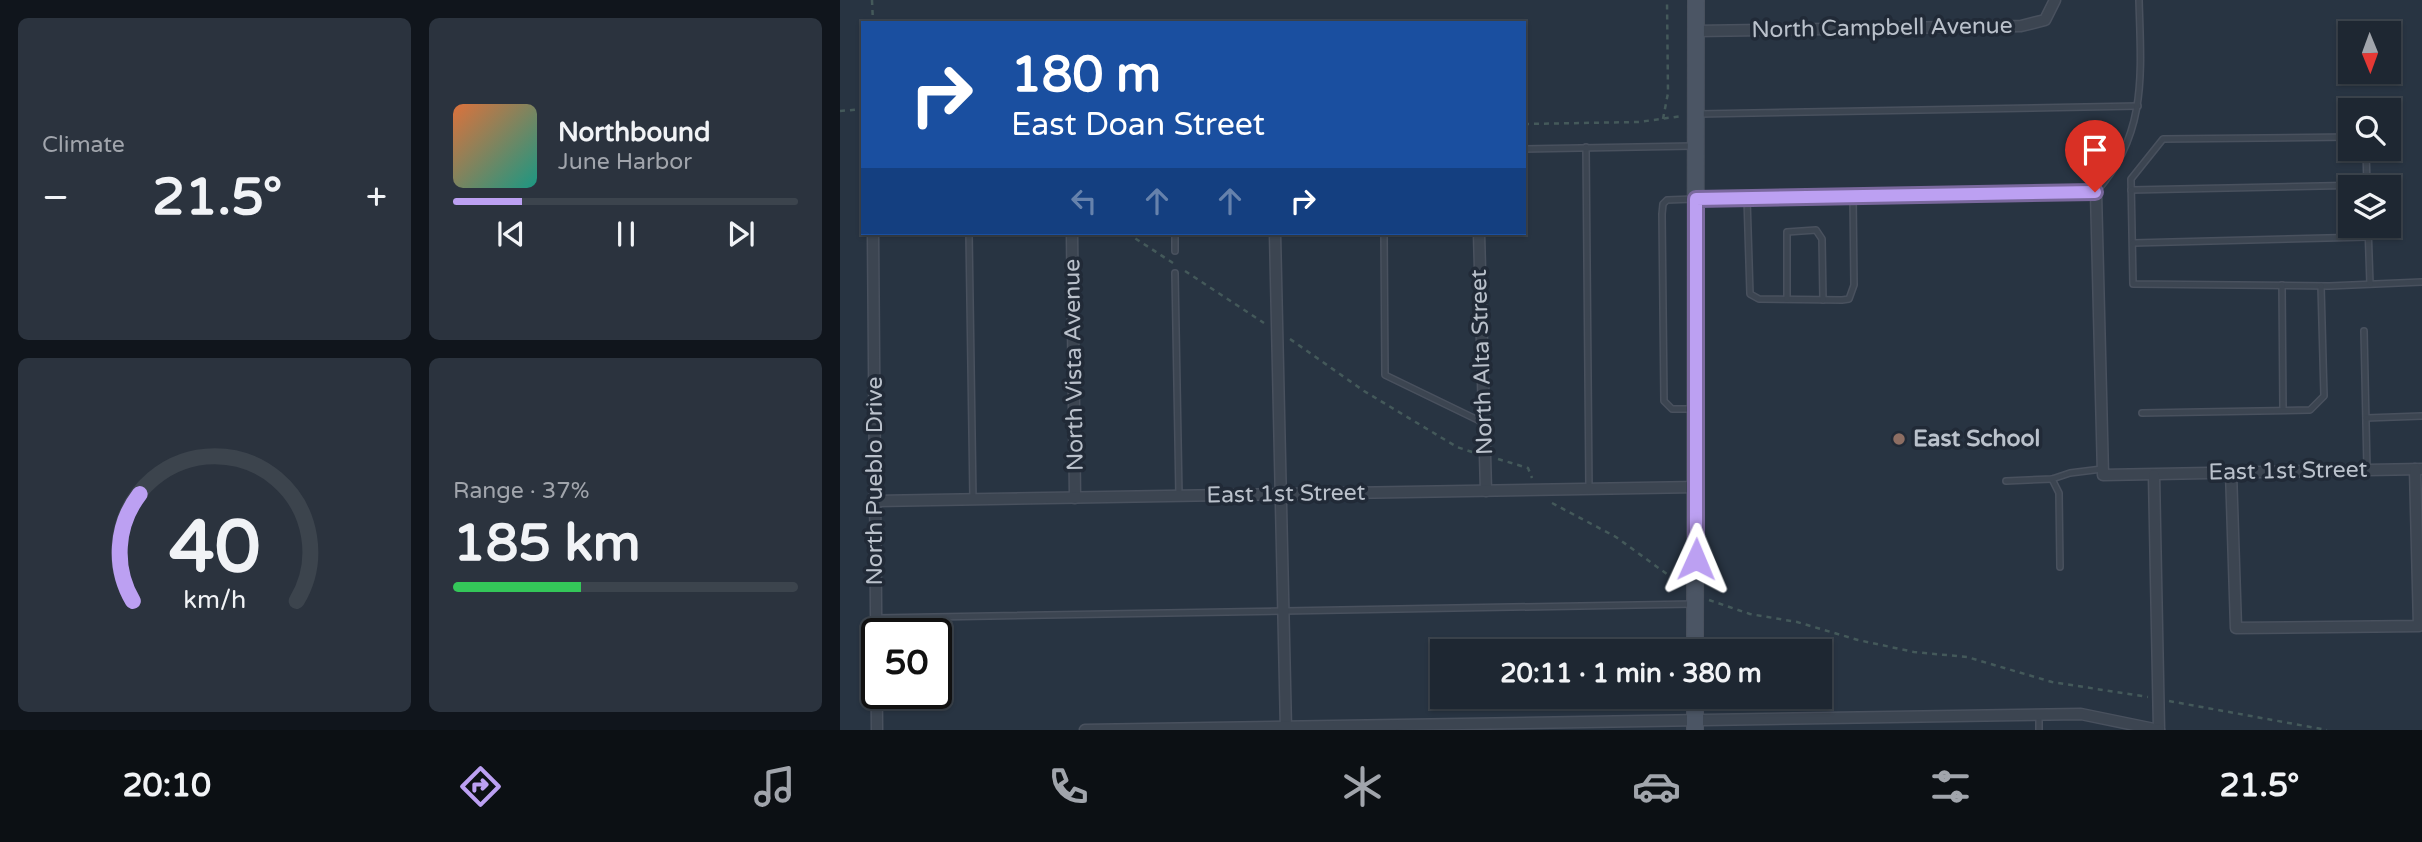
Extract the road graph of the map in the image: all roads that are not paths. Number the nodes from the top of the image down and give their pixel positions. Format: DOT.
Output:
graph roads {
  1 [pos="1696,0"];
  2 [pos="2054,0"];
  3 [pos="2139,0"];
  4 [pos="1696,32"];
  5 [pos="2138,106"];
  6 [pos="1696,114"];
  7 [pos="2338,137"];
  8 [pos="1696,146"];
  9 [pos="1586,147"];
  10 [pos="1526,149"];
  11 [pos="2338,186"];
  12 [pos="2131,190"];
  13 [pos="2095,192"];
  14 [pos="1853,196"];
  15 [pos="1748,198"];
  16 [pos="1696,199"];
  17 [pos="873,235"];
  18 [pos="968,235"];
  19 [pos="1072,235"];
  20 [pos="1175,235"];
  21 [pos="1275,235"];
  22 [pos="1384,235"];
  23 [pos="1479,235"];
  24 [pos="2338,238"];
  25 [pos="2368,238"];
  26 [pos="2133,243"];
  27 [pos="1175,251"];
  28 [pos="1175,273"];
  29 [pos="2422,282"];
  30 [pos="2370,284"];
  31 [pos="2282,285"];
  32 [pos="2321,286"];
  33 [pos="1787,299"];
  34 [pos="1823,300"];
  35 [pos="2364,331"];
  36 [pos="1696,409"];
  37 [pos="2283,411"];
  38 [pos="2142,413"];
  39 [pos="2422,416"];
  40 [pos="2366,418"];
  41 [pos="1484,423"];
  42 [pos="2102,469"];
  43 [pos="2367,469"];
  44 [pos="2418,469"];
  45 [pos="2231,471"];
  46 [pos="2154,475"];
  47 [pos="2052,479"];
  48 [pos="2006,481"];
  49 [pos="1697,487"];
  50 [pos="1589,489"];
  51 [pos="1486,491"];
  52 [pos="1280,494"];
  53 [pos="1179,496"];
  54 [pos="1075,498"];
  55 [pos="973,499"];
  56 [pos="876,501"];
  57 [pos="2060,567"];
  58 [pos="1696,599"];
  59 [pos="1283,612"];
  60 [pos="876,618"];
  61 [pos="1696,639"];
  62 [pos="877,709"];
  63 [pos="2039,714"];
  64 [pos="1924,717"];
  65 [pos="1810,725"];
  66 [pos="1695,726"];
  67 [pos="1286,728"];
  68 [pos="877,730"];
  69 [pos="1085,730"];
  70 [pos="1924,730"];
  71 [pos="2039,730"];
  72 [pos="2159,730"];
  1 -- 4 [label="main road"];
  2 -- 4 [label="street, North Campbell Avenue"];
  3 -- 5 [label="lane"];
  4 -- 6 [label="main road"];
  5 -- 6 [label="lane"];
  5 -- 13 [label="lane"];
  6 -- 8 [label="main road"];
  7 -- 12 [label="lane"];
  8 -- 9 [label="lane"];
  8 -- 16 [label="main road"];
  9 -- 10 [label="lane"];
  9 -- 50 [label="lane"];
  11 -- 12 [label="lane"];
  12 -- 26 [label="lane"];
  13 -- 14 [label="street"];
  13 -- 42 [label="street"];
  14 -- 15 [label="street"];
  14 -- 34 [label="lane"];
  15 -- 16 [label="street"];
  15 -- 33 [label="lane"];
  16 -- 36 [label="main road"];
  16 -- 36 [label="lane"];
  17 -- 56 [label="street, North Pueblo Drive"];
  18 -- 55 [label="lane"];
  19 -- 54 [label="street, North Vista Avenue"];
  20 -- 27 [label="lane"];
  21 -- 52 [label="street"];
  22 -- 41 [label="lane"];
  23 -- 41 [label="street, North Alta Street"];
  24 -- 26 [label="lane"];
  25 -- 30 [label="lane"];
  26 -- 31 [label="lane"];
  28 -- 53 [label="lane"];
  29 -- 30 [label="lane"];
  30 -- 32 [label="lane"];
  31 -- 32 [label="lane"];
  31 -- 37 [label="lane"];
  32 -- 37 [label="lane"];
  33 -- 34 [label="lane"];
  33 -- 34 [label="lane"];
  35 -- 40 [label="lane"];
  36 -- 49 [label="main road"];
  37 -- 38 [label="lane"];
  39 -- 40 [label="lane"];
  40 -- 43 [label="lane"];
  41 -- 51 [label="street, North Alta Street"];
  42 -- 46 [label="street, East 1st Street"];
  42 -- 47 [label="lane"];
  43 -- 44 [label="street, East 1st Street"];
  43 -- 45 [label="street, East 1st Street"];
  44 -- 45 [label="street"];
  45 -- 46 [label="street, East 1st Street"];
  46 -- 72 [label="street"];
  47 -- 48 [label="lane"];
  47 -- 57 [label="lane"];
  49 -- 50 [label="street, East 1st Street"];
  49 -- 58 [label="main road"];
  50 -- 51 [label="street, East 1st Street"];
  51 -- 52 [label="street, East 1st Street"];
  52 -- 53 [label="street, East 1st Street"];
  52 -- 59 [label="street"];
  53 -- 54 [label="street, East 1st Street"];
  54 -- 55 [label="street, East 1st Street"];
  55 -- 56 [label="street, East 1st Street"];
  56 -- 60 [label="street, North Pueblo Drive"];
  58 -- 59 [label="lane"];
  58 -- 61 [label="main road"];
  59 -- 60 [label="lane"];
  59 -- 67 [label="street"];
  62 -- 68 [label="street, North Pueblo Drive"];
  63 -- 64 [label="street"];
  63 -- 71 [label="lane"];
  63 -- 72 [label="street"];
  64 -- 65 [label="street"];
  64 -- 70 [label="street"];
  65 -- 66 [label="street"];
  66 -- 67 [label="street"];
  67 -- 69 [label="street"];
}
